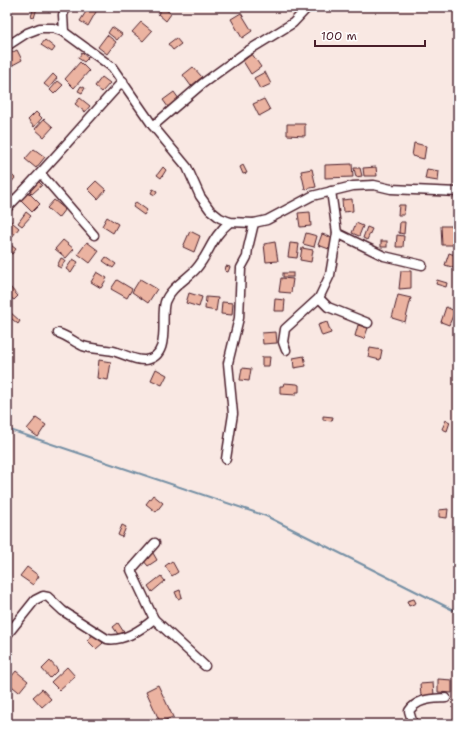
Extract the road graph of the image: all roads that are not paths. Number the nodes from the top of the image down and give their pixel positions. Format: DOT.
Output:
graph roads {
  1 [pos="66,7"];
  2 [pos="308,7"];
  3 [pos="64,32"];
  4 [pos="7,46"];
  5 [pos="123,81"];
  6 [pos="153,126"];
  7 [pos="41,174"];
  8 [pos="331,191"];
  9 [pos="458,192"];
  10 [pos="7,208"];
  11 [pos="230,222"];
  12 [pos="254,223"];
  13 [pos="337,233"];
  14 [pos="94,235"];
  15 [pos="422,265"];
  16 [pos="319,298"];
  17 [pos="368,323"];
  18 [pos="58,333"];
  19 [pos="286,350"];
  20 [pos="226,459"];
  21 [pos="155,543"];
  22 [pos="154,619"];
  23 [pos="7,635"];
  24 [pos="205,666"];
  25 [pos="446,698"];
  26 [pos="413,724"];
  1 -- 3 [label="street"];
  2 -- 6 [label="street"];
  3 -- 4 [label="street"];
  3 -- 5 [label="street"];
  5 -- 6 [label="street"];
  5 -- 7 [label="street"];
  6 -- 11 [label="street"];
  7 -- 10 [label="street"];
  7 -- 14 [label="street"];
  8 -- 9 [label="street"];
  8 -- 12 [label="street"];
  8 -- 13 [label="street"];
  11 -- 12 [label="street"];
  11 -- 18 [label="street"];
  12 -- 20 [label="street"];
  13 -- 15 [label="street"];
  13 -- 16 [label="street"];
  16 -- 17 [label="street"];
  16 -- 19 [label="street"];
  21 -- 22 [label="street"];
  22 -- 23 [label="street"];
  22 -- 24 [label="street"];
  25 -- 26 [label="street"];
}
